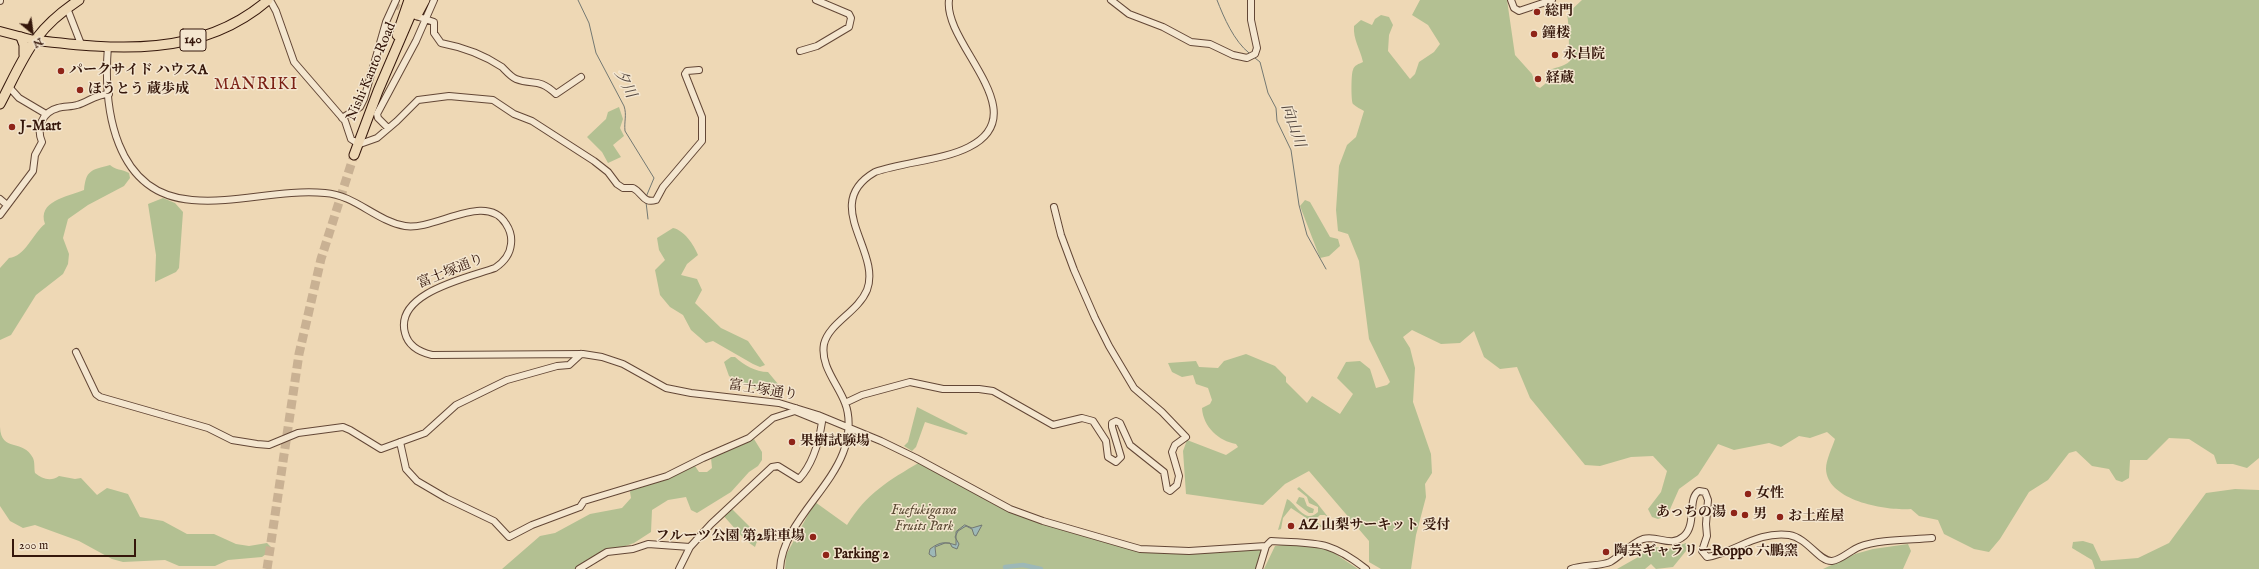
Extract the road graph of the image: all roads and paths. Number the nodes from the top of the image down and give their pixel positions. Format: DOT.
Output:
graph roads {
  1 [pos="79,0"];
  2 [pos="269,0"];
  3 [pos="396,0"];
  4 [pos="409,0"];
  5 [pos="418,0"];
  6 [pos="425,0"];
  7 [pos="434,0"];
  8 [pos="816,0"];
  9 [pos="949,0"];
  10 [pos="1111,0"];
  11 [pos="1251,0"];
  12 [pos="1511,0"];
  13 [pos="1552,0"];
  14 [pos="67,8"];
  15 [pos="420,17"];
  16 [pos="53,18"];
  17 [pos="426,19"];
  18 [pos="0,31"];
  19 [pos="21,37"];
  20 [pos="34,40"];
  21 [pos="52,42"];
  22 [pos="81,44"];
  23 [pos="108,46"];
  24 [pos="800,51"];
  25 [pos="24,56"];
  26 [pos="389,68"];
  27 [pos="699,70"];
  28 [pos="582,77"];
  29 [pos="9,87"];
  30 [pos="378,91"];
  31 [pos="109,94"];
  32 [pos="0,104"];
  33 [pos="46,114"];
  34 [pos="342,118"];
  35 [pos="388,128"];
  36 [pos="354,155"];
  37 [pos="0,199"];
  38 [pos="7,205"];
  39 [pos="1054,207"];
  40 [pos="0,215"];
  41 [pos="76,352"];
  42 [pos="581,354"];
  43 [pos="845,403"];
  44 [pos="796,409"];
  45 [pos="848,428"];
  46 [pos="400,442"];
  47 [pos="1932,538"];
  48 [pos="1266,546"];
  49 [pos="690,547"];
  50 [pos="1608,566"];
  51 [pos="579,569"];
  52 [pos="679,569"];
  53 [pos="780,569"];
  54 [pos="1259,569"];
  55 [pos="1366,569"];
  56 [pos="1571,569"];
  1 -- 14 [label="highway"];
  2 -- 23 [label="highway, 140"];
  2 -- 34 [label="street"];
  3 -- 34 [label="street"];
  4 -- 30 [label="highway"];
  5 -- 26 [label="highway, Nishi Kanto Road"];
  6 -- 26 [label="highway"];
  7 -- 17 [label="street"];
  8 -- 24 [label="street"];
  9 -- 43 [label="street"];
  10 -- 11 [label="street"];
  12 -- 13 [label="street"];
  14 -- 16 [label="highway"];
  14 -- 22 [label="street"];
  15 -- 17 [label="street"];
  16 -- 20 [label="highway"];
  16 -- 21 [label="highway"];
  17 -- 28 [label="street"];
  17 -- 35 [label="street"];
  18 -- 19 [label="main road"];
  19 -- 20 [label="main road"];
  19 -- 25 [label="highway"];
  20 -- 21 [label="highway, 140"];
  20 -- 25 [label="highway"];
  21 -- 22 [label="highway, 140"];
  22 -- 23 [label="highway, 140"];
  23 -- 31 [label="street, 富士塚通り"];
  25 -- 29 [label="highway"];
  26 -- 30 [label="highway, Nishi Kanto Road"];
  27 -- 35 [label="street"];
  29 -- 32 [label="highway"];
  29 -- 33 [label="street"];
  30 -- 36 [label="highway, Nishi Kanto Road"];
  31 -- 33 [label="street"];
  31 -- 42 [label="street, 富士塚通り"];
  33 -- 38 [label="street"];
  34 -- 35 [label="street"];
  37 -- 38 [label="street"];
  38 -- 40 [label="street"];
  39 -- 43 [label="street"];
  41 -- 46 [label="street"];
  42 -- 44 [label="street, 富士塚通り"];
  42 -- 46 [label="street"];
  43 -- 45 [label="street"];
  44 -- 45 [label="street, 富士塚通り"];
  44 -- 46 [label="street"];
  44 -- 49 [label="street"];
  45 -- 48 [label="street, 富士塚通り"];
  45 -- 53 [label="street"];
  47 -- 50 [label="street"];
  48 -- 54 [label="street"];
  48 -- 55 [label="street, 富士塚通り"];
  49 -- 51 [label="street"];
  49 -- 52 [label="street"];
  50 -- 56 [label="street"];
}
